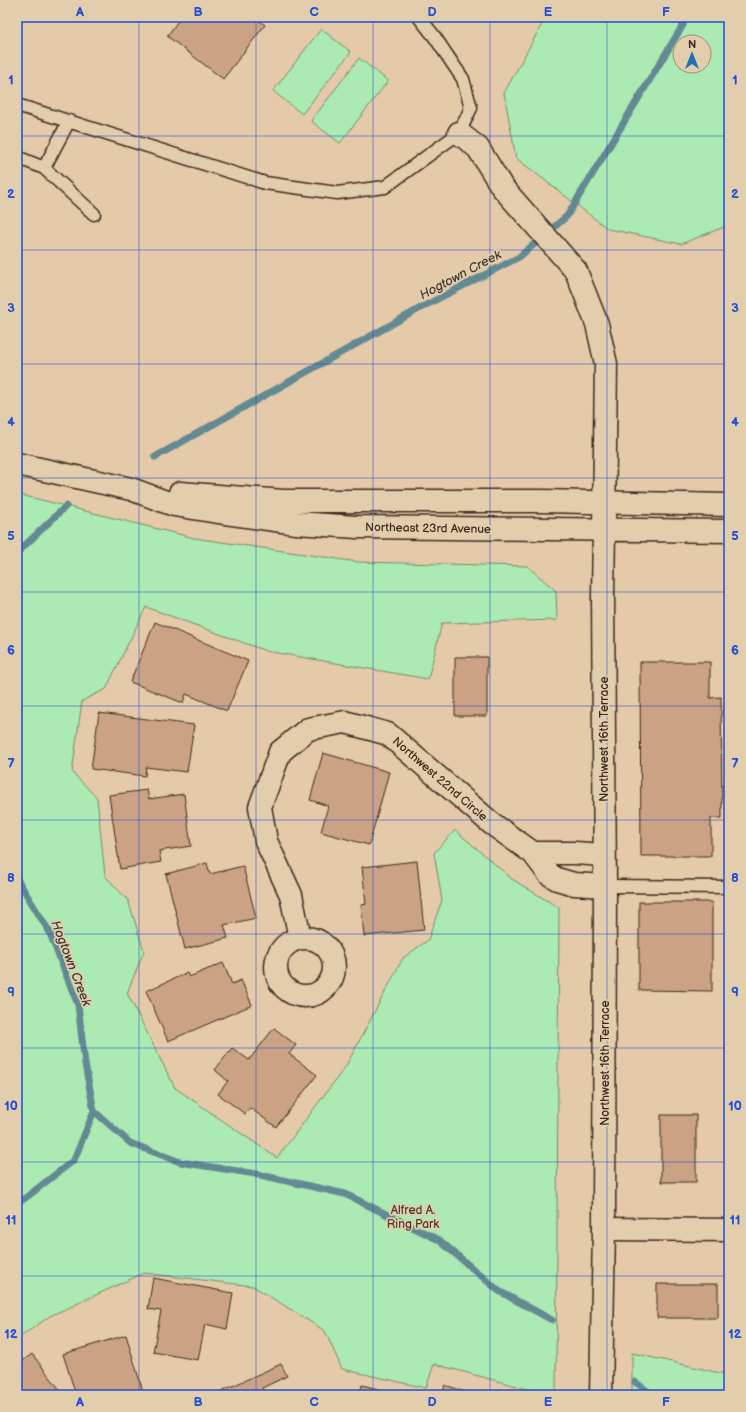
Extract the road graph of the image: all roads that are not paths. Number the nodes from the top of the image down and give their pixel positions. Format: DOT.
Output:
graph roads {
  1 [pos="419,17"];
  2 [pos="17,105"];
  3 [pos="69,121"];
  4 [pos="459,133"];
  5 [pos="17,157"];
  6 [pos="44,168"];
  7 [pos="94,214"];
  8 [pos="17,464"];
  9 [pos="131,489"];
  10 [pos="605,502"];
  11 [pos="729,505"];
  12 [pos="604,529"];
  13 [pos="729,531"];
  14 [pos="533,853"];
  15 [pos="604,855"];
  16 [pos="605,886"];
  17 [pos="729,887"];
  18 [pos="300,938"];
  19 [pos="604,1229"];
  20 [pos="729,1230"];
  21 [pos="601,1395"];
  1 -- 4 [label="lane"];
  2 -- 3 [label="lane"];
  3 -- 4 [label="lane"];
  3 -- 6 [label="lane"];
  4 -- 10 [label="street, Northwest 16th Terrace"];
  5 -- 6 [label="lane"];
  6 -- 7 [label="lane"];
  8 -- 9 [label="street, Northeast 23rd Avenue"];
  9 -- 10 [label="street, Northeast 23rd Avenue"];
  9 -- 12 [label="street, Northeast 23rd Avenue"];
  10 -- 11 [label="street, Northeast 23rd Avenue"];
  10 -- 12 [label="street, Northwest 16th Terrace"];
  12 -- 13 [label="street, Northeast 23rd Avenue"];
  12 -- 15 [label="street, Northwest 16th Terrace"];
  14 -- 15 [label="street"];
  14 -- 16 [label="street, Northwest 22nd Circle"];
  14 -- 18 [label="street, Northwest 22nd Circle"];
  15 -- 16 [label="street, Northwest 16th Terrace"];
  16 -- 17 [label="lane"];
  16 -- 19 [label="street, Northwest 16th Terrace"];
  19 -- 20 [label="street"];
  19 -- 21 [label="street, Northwest 16th Terrace"];
}
